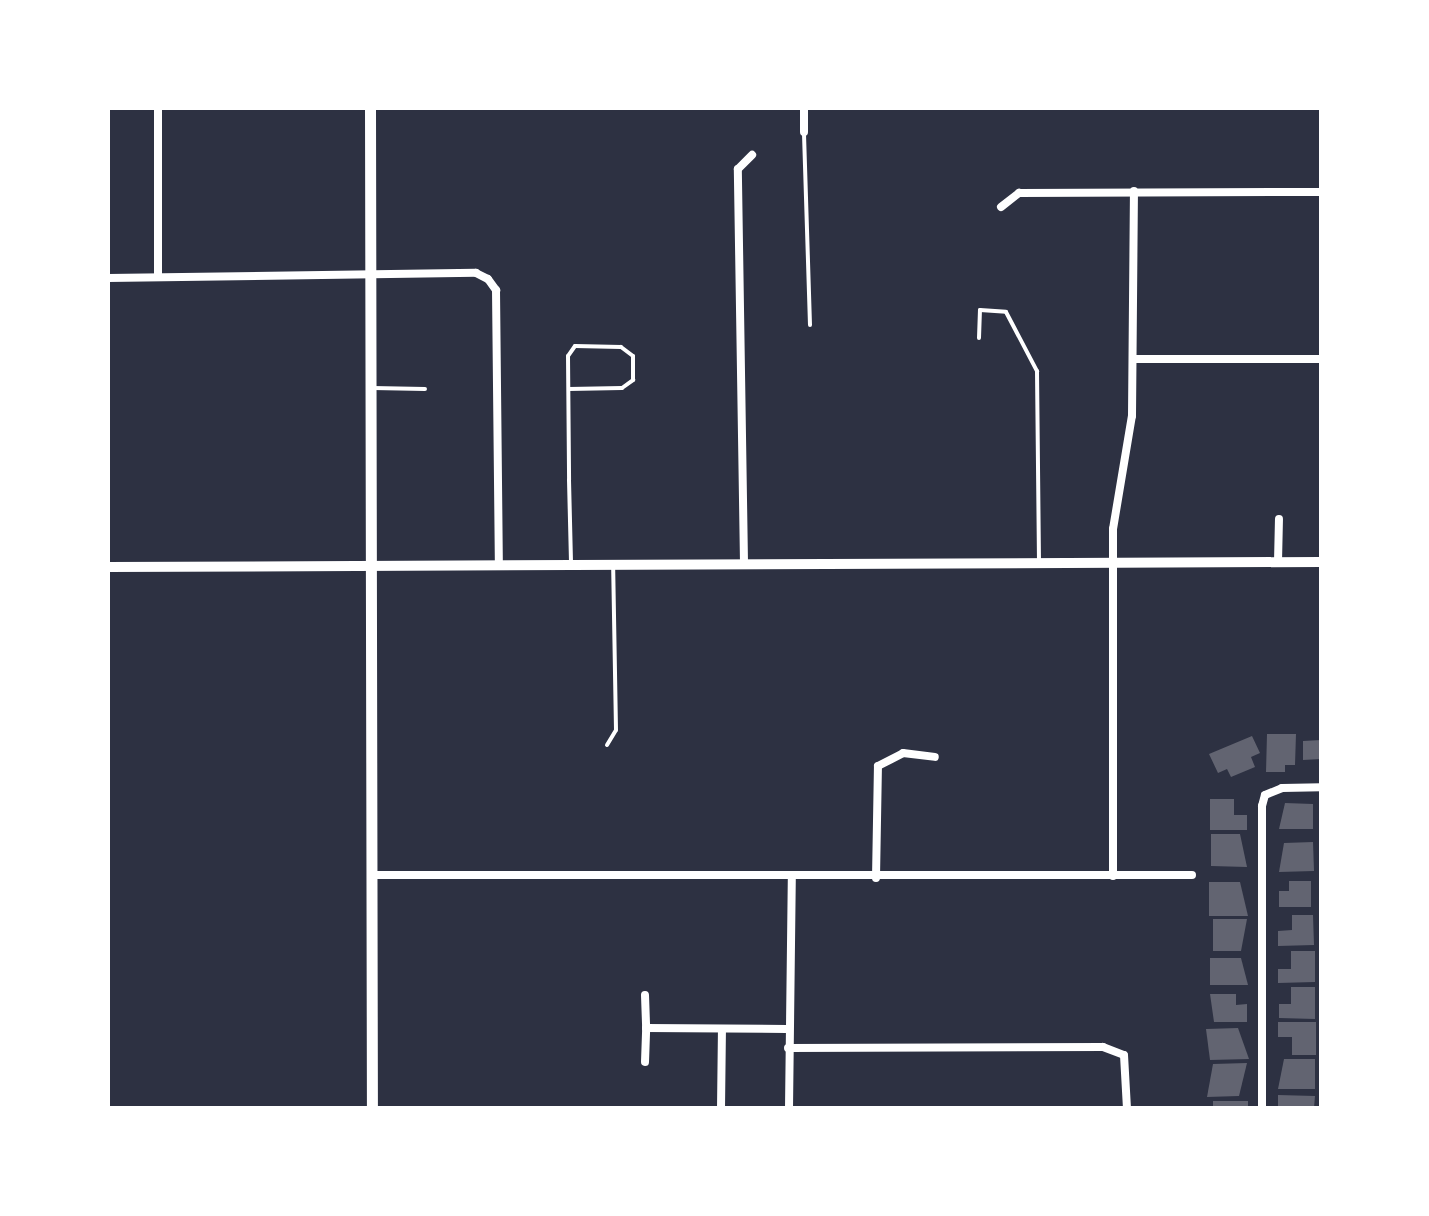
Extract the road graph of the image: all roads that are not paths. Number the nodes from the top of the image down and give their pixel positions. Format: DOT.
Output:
graph roads {
  1 [pos="158,108"];
  2 [pos="370,108"];
  3 [pos="804,108"];
  4 [pos="804,132"];
  5 [pos="752,155"];
  6 [pos="1134,191"];
  7 [pos="1321,192"];
  8 [pos="1001,207"];
  9 [pos="372,274"];
  10 [pos="158,277"];
  11 [pos="108,278"];
  12 [pos="810,325"];
  13 [pos="979,338"];
  14 [pos="1135,359"];
  15 [pos="1321,359"];
  16 [pos="373,388"];
  17 [pos="425,389"];
  18 [pos="569,389"];
  19 [pos="1279,519"];
  20 [pos="1039,562"];
  21 [pos="1113,562"];
  22 [pos="1278,562"];
  23 [pos="1321,562"];
  24 [pos="744,563"];
  25 [pos="374,564"];
  26 [pos="499,564"];
  27 [pos="571,564"];
  28 [pos="613,564"];
  29 [pos="108,567"];
  30 [pos="607,745"];
  31 [pos="935,757"];
  32 [pos="1321,787"];
  33 [pos="372,875"];
  34 [pos="1192,875"];
  35 [pos="1113,876"];
  36 [pos="792,877"];
  37 [pos="876,878"];
  38 [pos="645,995"];
  39 [pos="646,1028"];
  40 [pos="787,1029"];
  41 [pos="722,1030"];
  42 [pos="788,1048"];
  43 [pos="645,1062"];
  44 [pos="372,1108"];
  45 [pos="721,1108"];
  46 [pos="789,1108"];
  47 [pos="1127,1108"];
  48 [pos="1262,1108"];
  1 -- 10 [label="street"];
  2 -- 9 [label="main road"];
  3 -- 4 [label="street"];
  4 -- 12 [label="lane"];
  5 -- 24 [label="street"];
  6 -- 7 [label="street"];
  6 -- 8 [label="street"];
  6 -- 14 [label="street"];
  9 -- 10 [label="street"];
  9 -- 16 [label="main road"];
  9 -- 26 [label="street"];
  10 -- 11 [label="street"];
  13 -- 20 [label="lane"];
  14 -- 15 [label="street"];
  14 -- 21 [label="street"];
  16 -- 17 [label="lane"];
  16 -- 25 [label="main road"];
  18 -- 18 [label="lane"];
  18 -- 27 [label="lane"];
  19 -- 22 [label="street"];
  20 -- 21 [label="street"];
  20 -- 24 [label="street"];
  21 -- 22 [label="street"];
  21 -- 35 [label="street"];
  22 -- 23 [label="street"];
  24 -- 28 [label="street"];
  25 -- 26 [label="street"];
  25 -- 29 [label="street"];
  25 -- 33 [label="main road"];
  26 -- 27 [label="street"];
  27 -- 28 [label="street"];
  28 -- 30 [label="lane"];
  31 -- 37 [label="street"];
  32 -- 48 [label="street"];
  33 -- 36 [label="street"];
  33 -- 44 [label="main road"];
  34 -- 35 [label="street"];
  35 -- 37 [label="street"];
  36 -- 37 [label="street"];
  36 -- 40 [label="street"];
  38 -- 39 [label="street"];
  39 -- 41 [label="street"];
  39 -- 43 [label="street"];
  40 -- 41 [label="street"];
  40 -- 42 [label="street"];
  41 -- 45 [label="street"];
  42 -- 46 [label="street"];
  42 -- 47 [label="street"];
}
